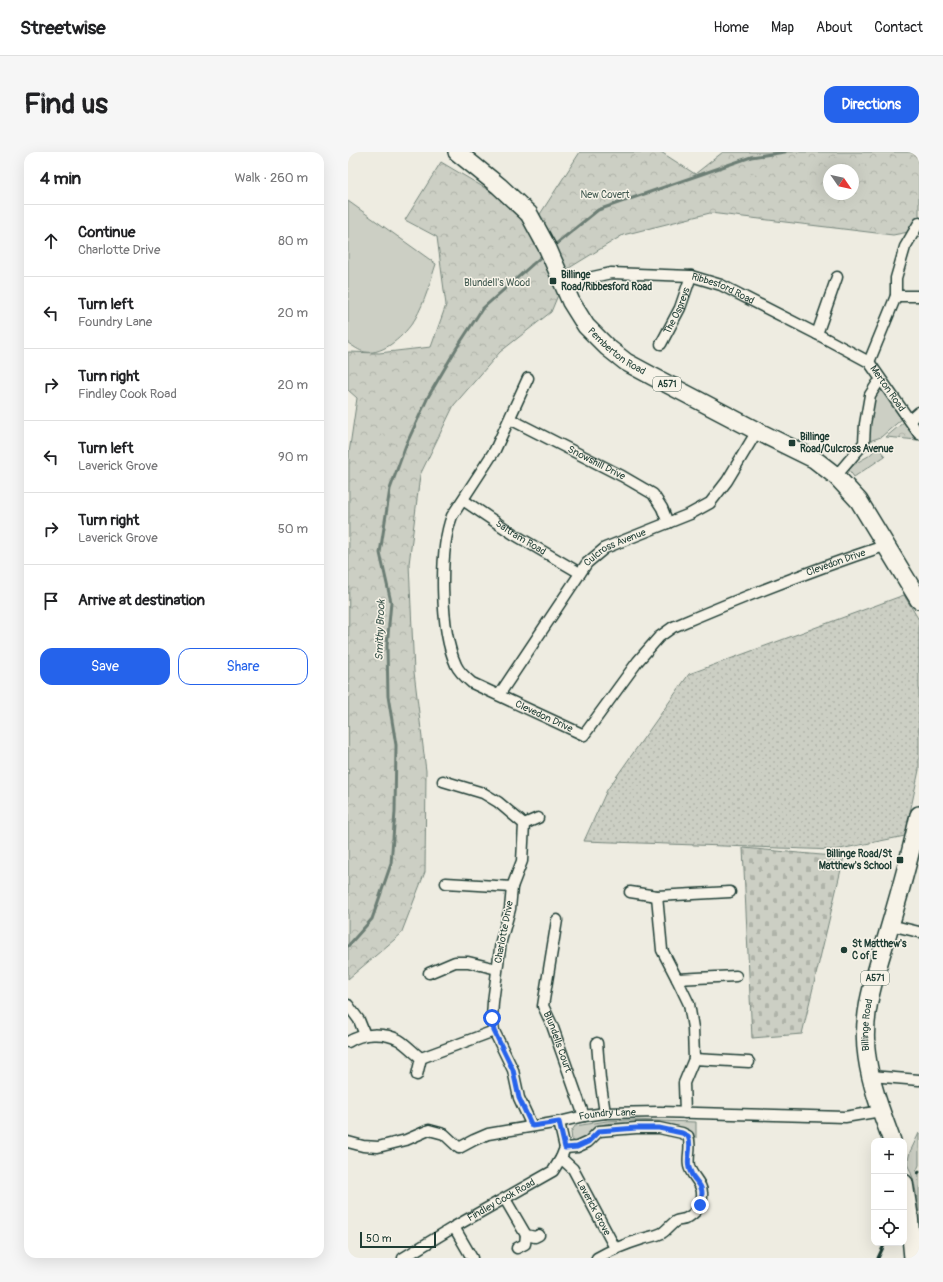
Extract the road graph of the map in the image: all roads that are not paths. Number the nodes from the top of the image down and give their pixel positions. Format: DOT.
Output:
graph roads {
  1 [pos="457,152"];
  2 [pos="919,223"];
  3 [pos="691,276"];
  4 [pos="837,277"];
  5 [pos="563,285"];
  6 [pos="896,296"];
  7 [pos="919,296"];
  8 [pos="817,334"];
  9 [pos="661,344"];
  10 [pos="869,362"];
  11 [pos="528,378"];
  12 [pos="877,384"];
  13 [pos="919,412"];
  14 [pos="510,419"];
  15 [pos="910,420"];
  16 [pos="757,431"];
  17 [pos="919,434"];
  18 [pos="836,476"];
  19 [pos="463,500"];
  20 [pos="668,523"];
  21 [pos="887,545"];
  22 [pos="580,573"];
  23 [pos="914,580"];
  24 [pos="919,600"];
  25 [pos="499,695"];
  26 [pos="443,781"];
  27 [pos="919,815"];
  28 [pos="538,818"];
  29 [pos="524,824"];
  30 [pos="446,883"];
  31 [pos="512,887"];
  32 [pos="630,892"];
  33 [pos="730,892"];
  34 [pos="657,896"];
  35 [pos="557,920"];
  36 [pos="890,925"];
  37 [pos="919,932"];
  38 [pos="497,969"];
  39 [pos="429,973"];
  40 [pos="736,976"];
  41 [pos="677,979"];
  42 [pos="348,1005"];
  43 [pos="494,1031"];
  44 [pos="365,1035"];
  45 [pos="348,1042"];
  46 [pos="597,1043"];
  47 [pos="421,1058"];
  48 [pos="694,1059"];
  49 [pos="750,1062"];
  50 [pos="417,1075"];
  51 [pos="871,1076"];
  52 [pos="919,1080"];
  53 [pos="881,1111"];
  54 [pos="605,1113"];
  55 [pos="685,1113"];
  56 [pos="584,1116"];
  57 [pos="559,1122"];
  58 [pos="532,1126"];
  59 [pos="891,1138"];
  60 [pos="348,1142"];
  61 [pos="565,1148"];
  62 [pos="561,1158"];
  63 [pos="505,1199"];
  64 [pos="907,1202"];
  65 [pos="454,1228"];
  66 [pos="526,1235"];
  67 [pos="540,1235"];
  68 [pos="517,1248"];
  69 [pos="615,1248"];
  70 [pos="403,1258"];
  71 [pos="472,1258"];
  72 [pos="597,1258"];
  73 [pos="913,1258"];
  1 -- 5 [label="main road, Pemberton Road / A571"];
  2 -- 6 [label="street"];
  3 -- 5 [label="street, Ribbesford Road"];
  3 -- 8 [label="street, Ribbesford Road"];
  3 -- 9 [label="street, The Ospreys"];
  4 -- 8 [label="street"];
  5 -- 16 [label="main road, Pemberton Road / A571"];
  6 -- 7 [label="street"];
  6 -- 10 [label="street"];
  8 -- 10 [label="street, Ribbesford Road"];
  10 -- 15 [label="street, Merton Road"];
  11 -- 14 [label="street, Clevedon Drive"];
  12 -- 18 [label="street"];
  13 -- 15 [label="street"];
  14 -- 19 [label="street, Clevedon Drive"];
  14 -- 20 [label="street, Snowshill Drive"];
  15 -- 17 [label="street, Merton Road"];
  16 -- 18 [label="main road, Pemberton Road / A571"];
  16 -- 20 [label="street, Culcross Avenue"];
  18 -- 21 [label="main road, Pemberton Road / A571"];
  19 -- 22 [label="street, Saltram Road"];
  19 -- 25 [label="street, Clevedon Drive"];
  20 -- 22 [label="street, Culcross Avenue"];
  21 -- 23 [label="main road, Pemberton Road / A571"];
  21 -- 25 [label="street, Clevedon Drive"];
  22 -- 25 [label="street, Culcross Avenue"];
  23 -- 24 [label="main road, A571"];
  26 -- 29 [label="street"];
  27 -- 36 [label="main road, Billinge Road / A571"];
  28 -- 29 [label="street"];
  29 -- 31 [label="street, Charlotte Drive"];
  30 -- 31 [label="street"];
  31 -- 38 [label="street, Charlotte Drive"];
  32 -- 34 [label="street"];
  33 -- 34 [label="street"];
  34 -- 41 [label="street"];
  35 -- 56 [label="street, Blundells Court"];
  36 -- 37 [label="street"];
  36 -- 51 [label="main road, Billinge Road / A571"];
  38 -- 39 [label="street"];
  38 -- 43 [label="street, Charlotte Drive"];
  40 -- 41 [label="street"];
  41 -- 48 [label="street"];
  42 -- 44 [label="street"];
  43 -- 47 [label="street"];
  43 -- 58 [label="street, Charlotte Drive"];
  44 -- 45 [label="street"];
  44 -- 47 [label="street"];
  46 -- 54 [label="street"];
  47 -- 50 [label="street"];
  48 -- 49 [label="street"];
  48 -- 55 [label="street"];
  51 -- 52 [label="street"];
  51 -- 53 [label="main road, Billinge Road / A571"];
  53 -- 55 [label="street, Foundry Lane"];
  53 -- 59 [label="main road, Billinge Road / A571"];
  54 -- 55 [label="street, Foundry Lane"];
  54 -- 56 [label="street, Foundry Lane"];
  56 -- 57 [label="street, Foundry Lane"];
  57 -- 58 [label="street, Foundry Lane"];
  57 -- 61 [label="street"];
  58 -- 60 [label="street, Foundry Lane"];
  61 -- 62 [label="street, Findley Cook Road"];
  61 -- 69 [label="street"];
  62 -- 63 [label="street, Findley Cook Road"];
  62 -- 69 [label="street, Laverick Grove"];
  63 -- 65 [label="street, Findley Cook Road"];
  63 -- 66 [label="street"];
  64 -- 73 [label="main road"];
  65 -- 70 [label="street, Findley Cook Road"];
  65 -- 71 [label="street"];
  66 -- 67 [label="street"];
  66 -- 68 [label="street"];
  69 -- 72 [label="street"];
}
